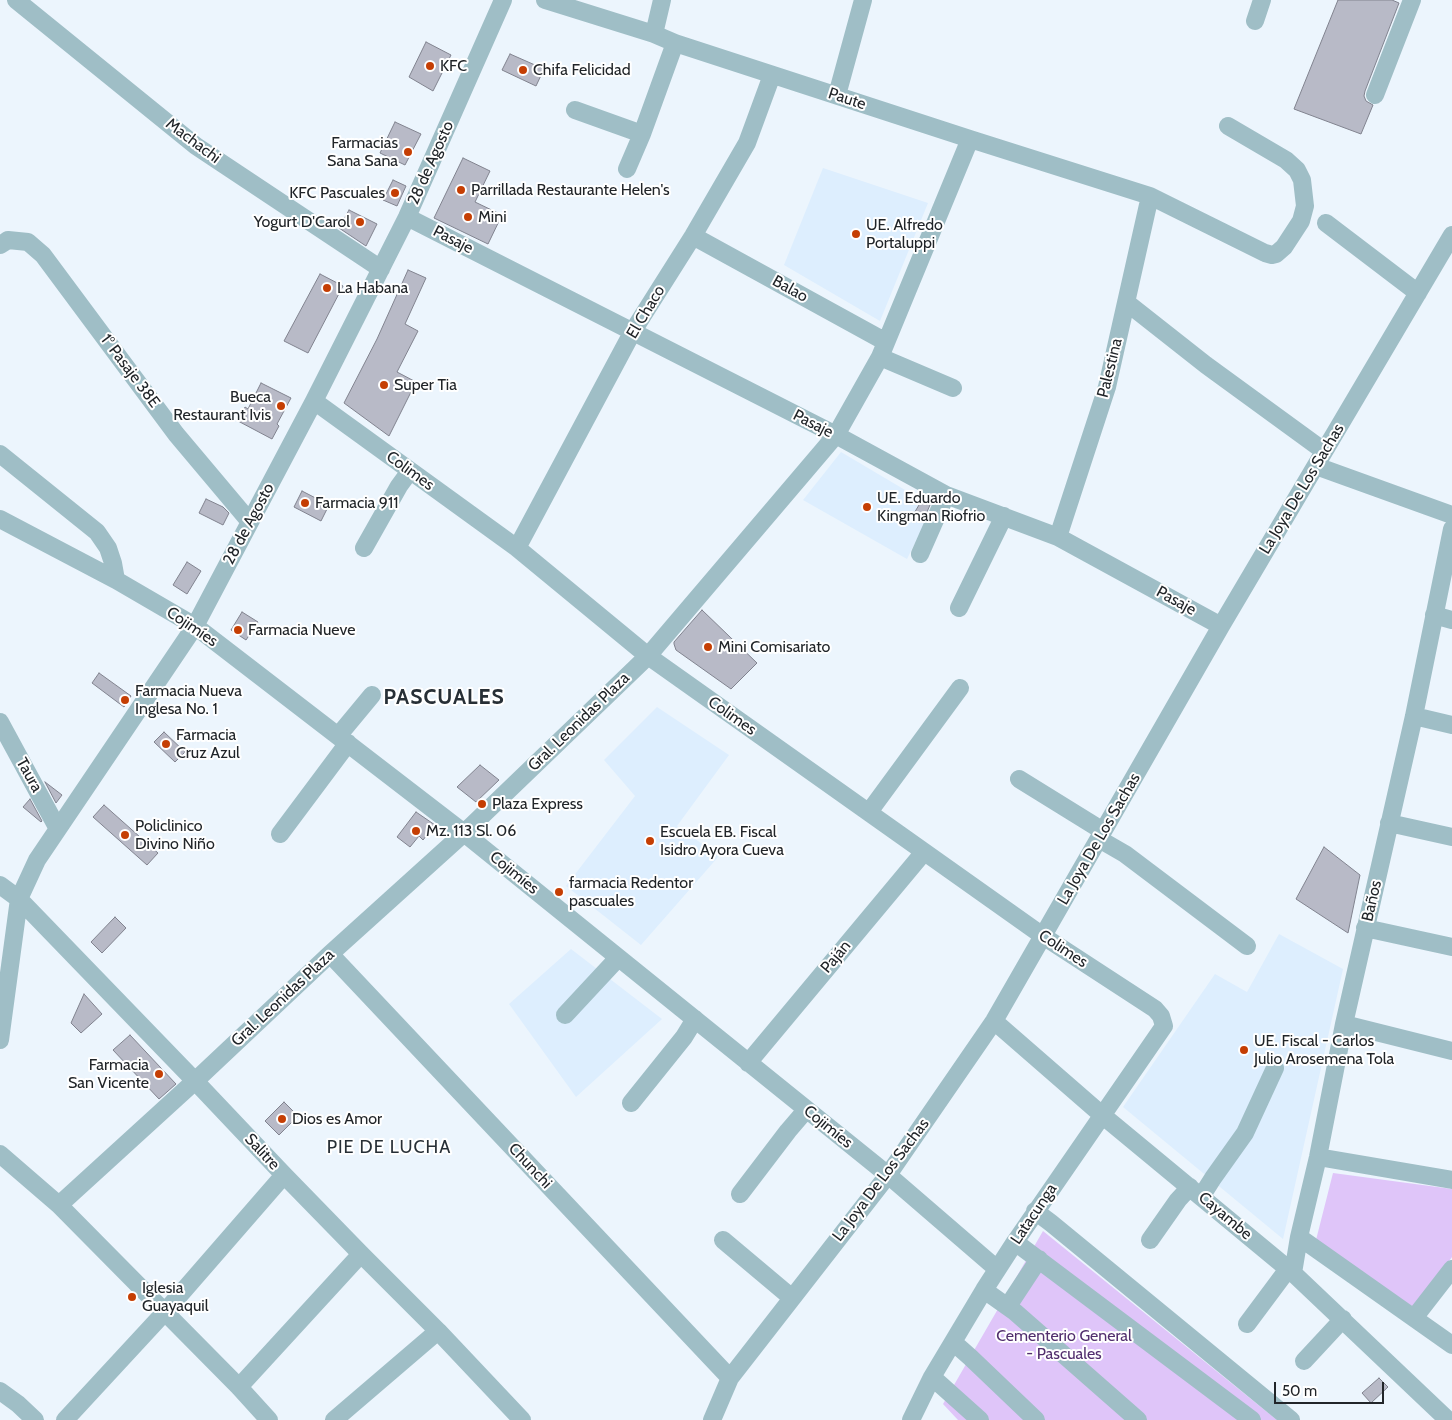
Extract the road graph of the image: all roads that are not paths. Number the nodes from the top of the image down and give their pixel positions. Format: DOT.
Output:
graph roads {
  1 [pos="16,0"];
  2 [pos="503,0"];
  3 [pos="545,0"];
  4 [pos="662,0"];
  5 [pos="864,0"];
  6 [pos="1262,0"];
  7 [pos="1412,0"];
  8 [pos="1255,21"];
  9 [pos="654,34"];
  10 [pos="675,43"];
  11 [pos="772,75"];
  12 [pos="837,95"];
  13 [pos="1375,95"];
  14 [pos="575,110"];
  15 [pos="1228,126"];
  16 [pos="642,134"];
  17 [pos="970,139"];
  18 [pos="627,168"];
  19 [pos="1150,196"];
  20 [pos="407,216"];
  21 [pos="1326,223"];
  22 [pos="1452,235"];
  23 [pos="693,236"];
  24 [pos="0,245"];
  25 [pos="381,269"];
  26 [pos="1418,293"];
  27 [pos="1126,302"];
  28 [pos="633,331"];
  29 [pos="883,350"];
  30 [pos="953,388"];
  31 [pos="314,401"];
  32 [pos="836,435"];
  33 [pos="0,454"];
  34 [pos="1320,459"];
  35 [pos="410,471"];
  36 [pos="946,495"];
  37 [pos="1452,515"];
  38 [pos="1004,516"];
  39 [pos="0,519"];
  40 [pos="250,522"];
  41 [pos="1452,529"];
  42 [pos="1058,537"];
  43 [pos="364,548"];
  44 [pos="517,548"];
  45 [pos="920,554"];
  46 [pos="116,580"];
  47 [pos="959,608"];
  48 [pos="1434,616"];
  49 [pos="1452,620"];
  50 [pos="194,626"];
  51 [pos="1221,626"];
  52 [pos="648,656"];
  53 [pos="960,688"];
  54 [pos="372,694"];
  55 [pos="1414,716"];
  56 [pos="0,722"];
  57 [pos="1452,725"];
  58 [pos="343,739"];
  59 [pos="1019,778"];
  60 [pos="869,812"];
  61 [pos="1389,823"];
  62 [pos="58,829"];
  63 [pos="464,833"];
  64 [pos="280,834"];
  65 [pos="1101,835"];
  66 [pos="1452,836"];
  67 [pos="924,852"];
  68 [pos="0,885"];
  69 [pos="18,899"];
  70 [pos="1366,928"];
  71 [pos="1043,936"];
  72 [pos="1247,946"];
  73 [pos="1452,947"];
  74 [pos="330,954"];
  75 [pos="618,958"];
  76 [pos="566,1015"];
  77 [pos="1161,1016"];
  78 [pos="695,1019"];
  79 [pos="994,1021"];
  80 [pos="1344,1024"];
  81 [pos="1,1030"];
  82 [pos="1452,1051"];
  83 [pos="748,1062"];
  84 [pos="1275,1068"];
  85 [pos="195,1081"];
  86 [pos="630,1103"];
  87 [pos="806,1110"];
  88 [pos="1102,1115"];
  89 [pos="0,1154"];
  90 [pos="1318,1157"];
  91 [pos="284,1175"];
  92 [pos="888,1176"];
  93 [pos="1452,1180"];
  94 [pos="1196,1192"];
  95 [pos="740,1194"];
  96 [pos="59,1205"];
  97 [pos="1035,1211"];
  98 [pos="1299,1237"];
  99 [pos="722,1240"];
  100 [pos="1150,1240"];
  101 [pos="1014,1242"];
  102 [pos="361,1254"];
  103 [pos="1039,1259"];
  104 [pos="997,1269"];
  105 [pos="1452,1269"];
  106 [pos="1291,1271"];
  107 [pos="984,1290"];
  108 [pos="792,1298"];
  109 [pos="1008,1306"];
  110 [pos="164,1313"];
  111 [pos="1414,1318"];
  112 [pos="1343,1319"];
  113 [pos="1246,1324"];
  114 [pos="438,1331"];
  115 [pos="952,1342"];
  116 [pos="1452,1345"];
  117 [pos="1304,1361"];
  118 [pos="932,1377"];
  119 [pos="730,1378"];
  120 [pos="239,1387"];
  121 [pos="0,1391"];
  122 [pos="35,1420"];
  123 [pos="65,1420"];
  124 [pos="269,1420"];
  125 [pos="334,1420"];
  126 [pos="522,1420"];
  127 [pos="712,1420"];
  128 [pos="911,1420"];
  129 [pos="980,1420"];
  130 [pos="1036,1420"];
  131 [pos="1138,1420"];
  132 [pos="1252,1420"];
  133 [pos="1291,1420"];
  134 [pos="1448,1420"];
  1 -- 25 [label="street, Machachi"];
  2 -- 20 [label="street, 28 de Agosto"];
  3 -- 9 [label="street, Paute"];
  4 -- 9 [label="street"];
  5 -- 12 [label="street"];
  6 -- 8 [label="street"];
  7 -- 13 [label="street"];
  9 -- 10 [label="street, Paute"];
  10 -- 11 [label="street, Paute"];
  10 -- 16 [label="street"];
  11 -- 12 [label="street, Paute"];
  11 -- 23 [label="street, El Chaco"];
  12 -- 17 [label="street, Paute"];
  14 -- 16 [label="street"];
  15 -- 19 [label="street, Paute"];
  16 -- 18 [label="street"];
  17 -- 19 [label="street, Paute"];
  17 -- 29 [label="street, Gral. Leonidas Plaza"];
  19 -- 27 [label="street, Palestina"];
  20 -- 25 [label="street, 28 de Agosto"];
  20 -- 28 [label="street, Pasaje"];
  21 -- 26 [label="street"];
  22 -- 26 [label="street, La Joya De Los Sachas"];
  23 -- 28 [label="street, El Chaco"];
  23 -- 29 [label="street, Balao"];
  24 -- 40 [label="street, 1° Pasaje 38E"];
  25 -- 31 [label="street, 28 de Agosto"];
  26 -- 34 [label="street, La Joya De Los Sachas"];
  27 -- 34 [label="street"];
  27 -- 42 [label="street, Palestina"];
  28 -- 32 [label="street, Pasaje"];
  28 -- 44 [label="street, El Chaco"];
  29 -- 30 [label="street, Balao"];
  29 -- 32 [label="street, Gral. Leonidas Plaza"];
  31 -- 35 [label="street, Colimes"];
  31 -- 40 [label="street, 28 de Agosto"];
  32 -- 36 [label="street, Pasaje"];
  32 -- 52 [label="street, Gral. Leonidas Plaza"];
  33 -- 46 [label="street"];
  34 -- 37 [label="street"];
  34 -- 51 [label="street, La Joya De Los Sachas"];
  35 -- 43 [label="street"];
  35 -- 44 [label="street, Colimes"];
  36 -- 38 [label="street, Pasaje"];
  36 -- 45 [label="street"];
  38 -- 42 [label="street, Pasaje"];
  38 -- 47 [label="street"];
  39 -- 46 [label="street, Cojimíes"];
  40 -- 50 [label="street, 28 de Agosto"];
  41 -- 48 [label="street, Baños"];
  42 -- 51 [label="street, Pasaje"];
  44 -- 52 [label="street, Colimes"];
  46 -- 50 [label="street, Cojimíes"];
  48 -- 49 [label="street"];
  48 -- 55 [label="street, Baños"];
  50 -- 58 [label="street, Cojimíes"];
  50 -- 62 [label="street, 28 de Agosto"];
  51 -- 65 [label="street, La Joya De Los Sachas"];
  52 -- 60 [label="street, Colimes"];
  52 -- 63 [label="street, Gral. Leonidas Plaza"];
  53 -- 60 [label="street"];
  54 -- 58 [label="street"];
  55 -- 57 [label="street"];
  55 -- 61 [label="street, Baños"];
  56 -- 62 [label="street, Taura"];
  58 -- 63 [label="street, Cojimíes"];
  58 -- 64 [label="street"];
  59 -- 65 [label="street"];
  60 -- 67 [label="street, Colimes"];
  61 -- 66 [label="street"];
  61 -- 70 [label="street, Baños"];
  62 -- 69 [label="street, 28 de Agosto"];
  63 -- 74 [label="street, Gral. Leonidas Plaza"];
  63 -- 75 [label="street, Cojimíes"];
  65 -- 71 [label="street, La Joya De Los Sachas"];
  65 -- 72 [label="street"];
  67 -- 71 [label="street, Colimes"];
  67 -- 83 [label="street, Paján"];
  68 -- 69 [label="street, Salitre"];
  69 -- 81 [label="street, 28 de Agosto"];
  69 -- 85 [label="street, Salitre"];
  70 -- 73 [label="street"];
  70 -- 80 [label="street, Baños"];
  71 -- 77 [label="street, Colimes"];
  71 -- 79 [label="street, La Joya De Los Sachas"];
  74 -- 85 [label="street, Gral. Leonidas Plaza"];
  74 -- 119 [label="street, Chunchi"];
  75 -- 76 [label="street"];
  75 -- 78 [label="street, Cojimíes"];
  77 -- 88 [label="street, Latacunga"];
  78 -- 83 [label="street, Cojimíes"];
  78 -- 86 [label="street"];
  79 -- 88 [label="street, Cayambe"];
  79 -- 92 [label="street, La Joya De Los Sachas"];
  80 -- 82 [label="street"];
  80 -- 90 [label="street, Baños"];
  83 -- 87 [label="street, Cojimíes"];
  84 -- 94 [label="street"];
  85 -- 91 [label="street, Salitre"];
  85 -- 96 [label="street, Gral. Leonidas Plaza"];
  87 -- 92 [label="street, Cojimíes"];
  87 -- 95 [label="street"];
  88 -- 94 [label="street, Cayambe"];
  88 -- 97 [label="street, Latacunga"];
  89 -- 96 [label="street"];
  90 -- 93 [label="street"];
  90 -- 98 [label="street, Baños"];
  91 -- 102 [label="street, Salitre"];
  91 -- 110 [label="street"];
  92 -- 104 [label="street, Cojimíes"];
  92 -- 108 [label="street, La Joya De Los Sachas"];
  94 -- 100 [label="street"];
  94 -- 106 [label="street, Cayambe"];
  96 -- 110 [label="street"];
  97 -- 101 [label="street, Latacunga"];
  97 -- 133 [label="street"];
  98 -- 106 [label="street, Baños"];
  98 -- 111 [label="street"];
  99 -- 108 [label="street"];
  101 -- 103 [label="street"];
  101 -- 104 [label="street, Latacunga"];
  102 -- 114 [label="street, Salitre"];
  102 -- 120 [label="street"];
  103 -- 109 [label="street"];
  103 -- 132 [label="street"];
  104 -- 107 [label="street, Latacunga"];
  105 -- 111 [label="street"];
  106 -- 112 [label="street, Cayambe"];
  106 -- 113 [label="street"];
  107 -- 109 [label="street"];
  107 -- 115 [label="street, Latacunga"];
  108 -- 119 [label="street, La Joya De Los Sachas"];
  109 -- 131 [label="street"];
  110 -- 120 [label="street"];
  110 -- 123 [label="street"];
  111 -- 116 [label="street"];
  112 -- 117 [label="street"];
  112 -- 134 [label="street, Cayambe"];
  114 -- 125 [label="street"];
  114 -- 126 [label="street, Salitre"];
  115 -- 118 [label="street, Latacunga"];
  115 -- 130 [label="street"];
  118 -- 128 [label="street, Latacunga"];
  118 -- 129 [label="street"];
  119 -- 127 [label="street, La Joya De Los Sachas"];
  120 -- 124 [label="street"];
  121 -- 122 [label="street"];
}
